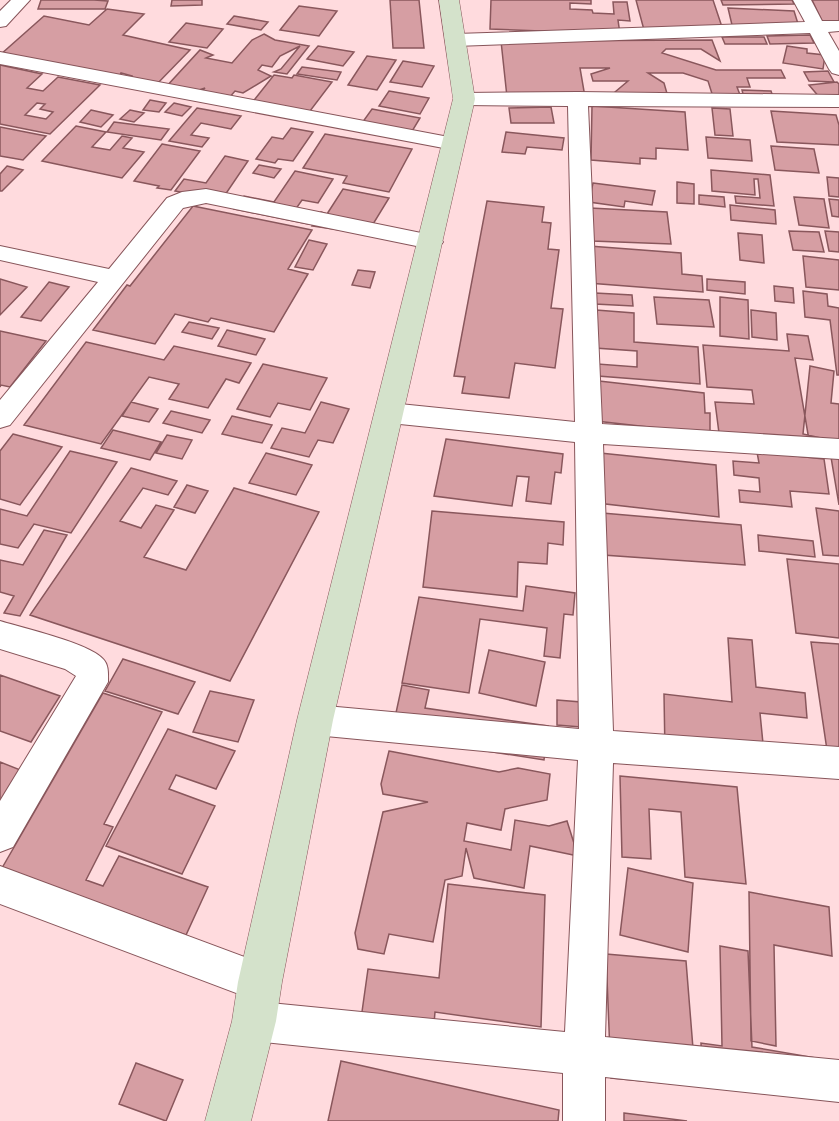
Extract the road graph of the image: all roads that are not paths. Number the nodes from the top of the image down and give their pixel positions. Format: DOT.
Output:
graph roads {
  1 [pos="21,0"];
  2 [pos="449,0"];
  3 [pos="802,0"];
  4 [pos="0,22"];
  5 [pos="817,26"];
  6 [pos="839,26"];
  7 [pos="456,40"];
  8 [pos="0,58"];
  9 [pos="839,69"];
  10 [pos="578,98"];
  11 [pos="464,99"];
  12 [pos="839,101"];
  13 [pos="454,144"];
  14 [pos="431,242"];
  15 [pos="0,253"];
  16 [pos="116,278"];
  17 [pos="390,413"];
  18 [pos="0,418"];
  19 [pos="590,433"];
  20 [pos="839,449"];
  21 [pos="0,634"];
  22 [pos="315,720"];
  23 [pos="597,746"];
  24 [pos="839,763"];
  25 [pos="0,834"];
  26 [pos="0,885"];
  27 [pos="260,982"];
  28 [pos="254,1021"];
  29 [pos="584,1056"];
  30 [pos="839,1081"];
  31 [pos="228,1121"];
  32 [pos="584,1121"];
  1 -- 4 [label="street"];
  2 -- 7 [label="street"];
  3 -- 5 [label="street"];
  5 -- 6 [label="street"];
  5 -- 7 [label="street"];
  5 -- 9 [label="street"];
  7 -- 11 [label="street"];
  8 -- 13 [label="street"];
  10 -- 11 [label="street"];
  10 -- 12 [label="street"];
  10 -- 19 [label="street"];
  11 -- 13 [label="street"];
  13 -- 14 [label="street"];
  14 -- 16 [label="street"];
  14 -- 17 [label="street"];
  15 -- 16 [label="street"];
  16 -- 18 [label="street"];
  17 -- 19 [label="street"];
  17 -- 22 [label="street"];
  19 -- 20 [label="street"];
  19 -- 23 [label="street"];
  21 -- 25 [label="street"];
  22 -- 23 [label="street"];
  22 -- 27 [label="street"];
  23 -- 24 [label="street"];
  23 -- 29 [label="street"];
  26 -- 27 [label="street"];
  27 -- 28 [label="street"];
  28 -- 29 [label="street"];
  28 -- 31 [label="street"];
  29 -- 30 [label="street"];
  29 -- 32 [label="street"];
}
